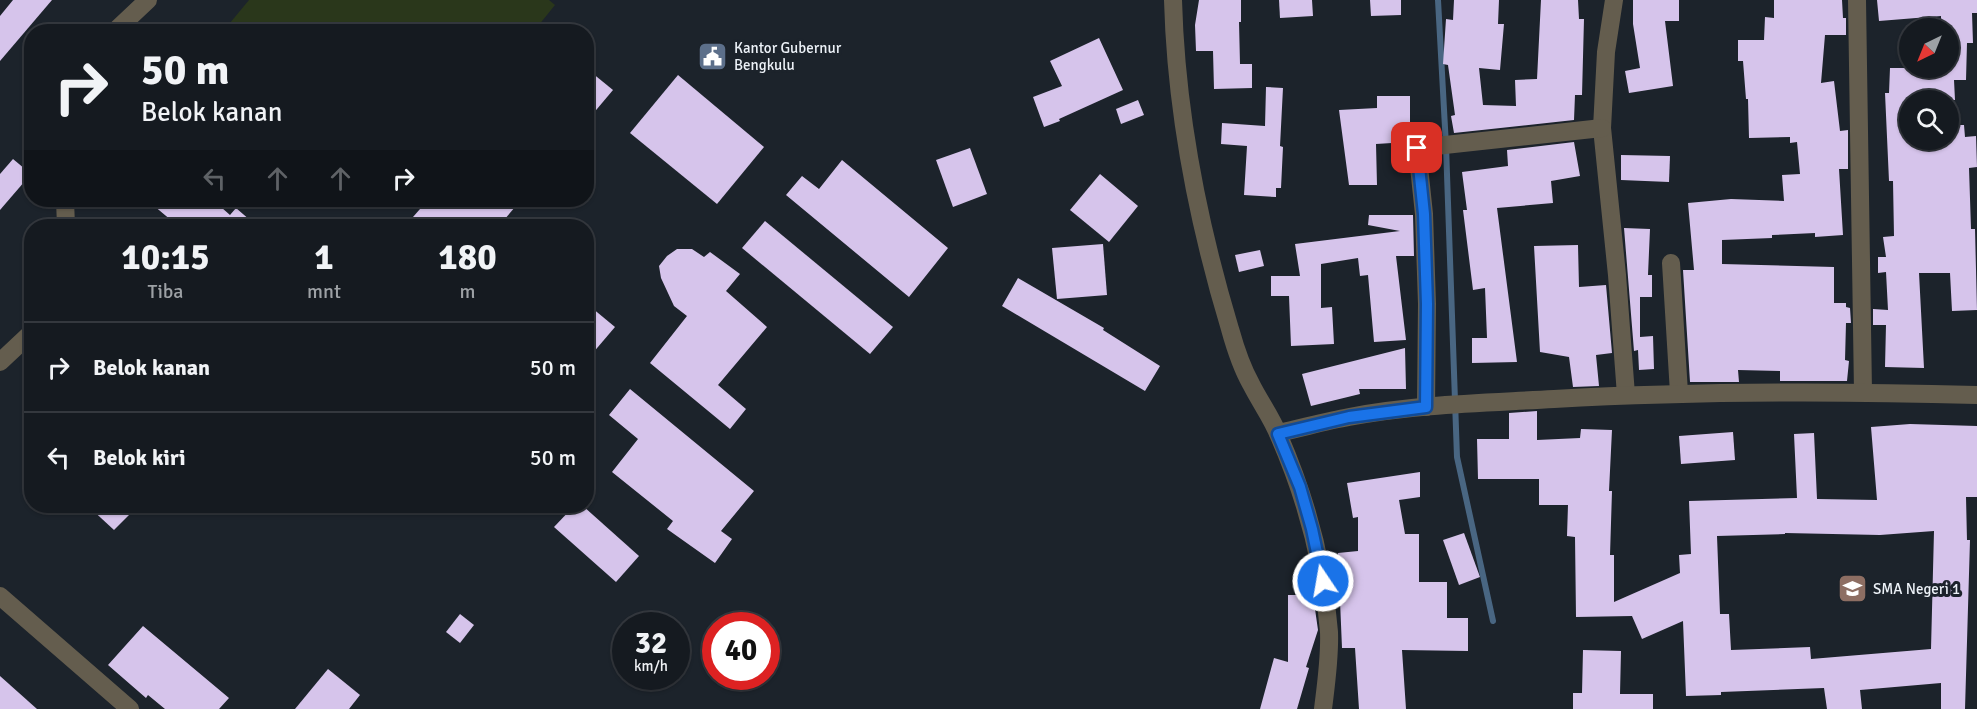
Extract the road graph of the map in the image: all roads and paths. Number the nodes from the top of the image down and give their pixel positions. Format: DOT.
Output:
graph roads {
  1 [pos="148,0"];
  2 [pos="1173,0"];
  3 [pos="1614,0"];
  4 [pos="1857,0"];
  5 [pos="122,24"];
  6 [pos="1602,128"];
  7 [pos="1671,263"];
  8 [pos="24,340"];
  9 [pos="0,362"];
  10 [pos="1863,392"];
  11 [pos="1679,393"];
  12 [pos="1626,394"];
  13 [pos="1977,396"];
  14 [pos="1431,407"];
  15 [pos="1278,434"];
  16 [pos="0,596"];
  17 [pos="130,709"];
  18 [pos="1323,709"];
  1 -- 5 [label="street"];
  2 -- 15 [label="street"];
  3 -- 6 [label="street"];
  4 -- 10 [label="street"];
  6 -- 12 [label="street"];
  6 -- 14 [label="street"];
  7 -- 11 [label="street"];
  8 -- 9 [label="street"];
  10 -- 11 [label="street"];
  10 -- 13 [label="street"];
  11 -- 12 [label="street"];
  12 -- 14 [label="street"];
  14 -- 15 [label="street"];
  15 -- 18 [label="street"];
  16 -- 17 [label="street"];
}
